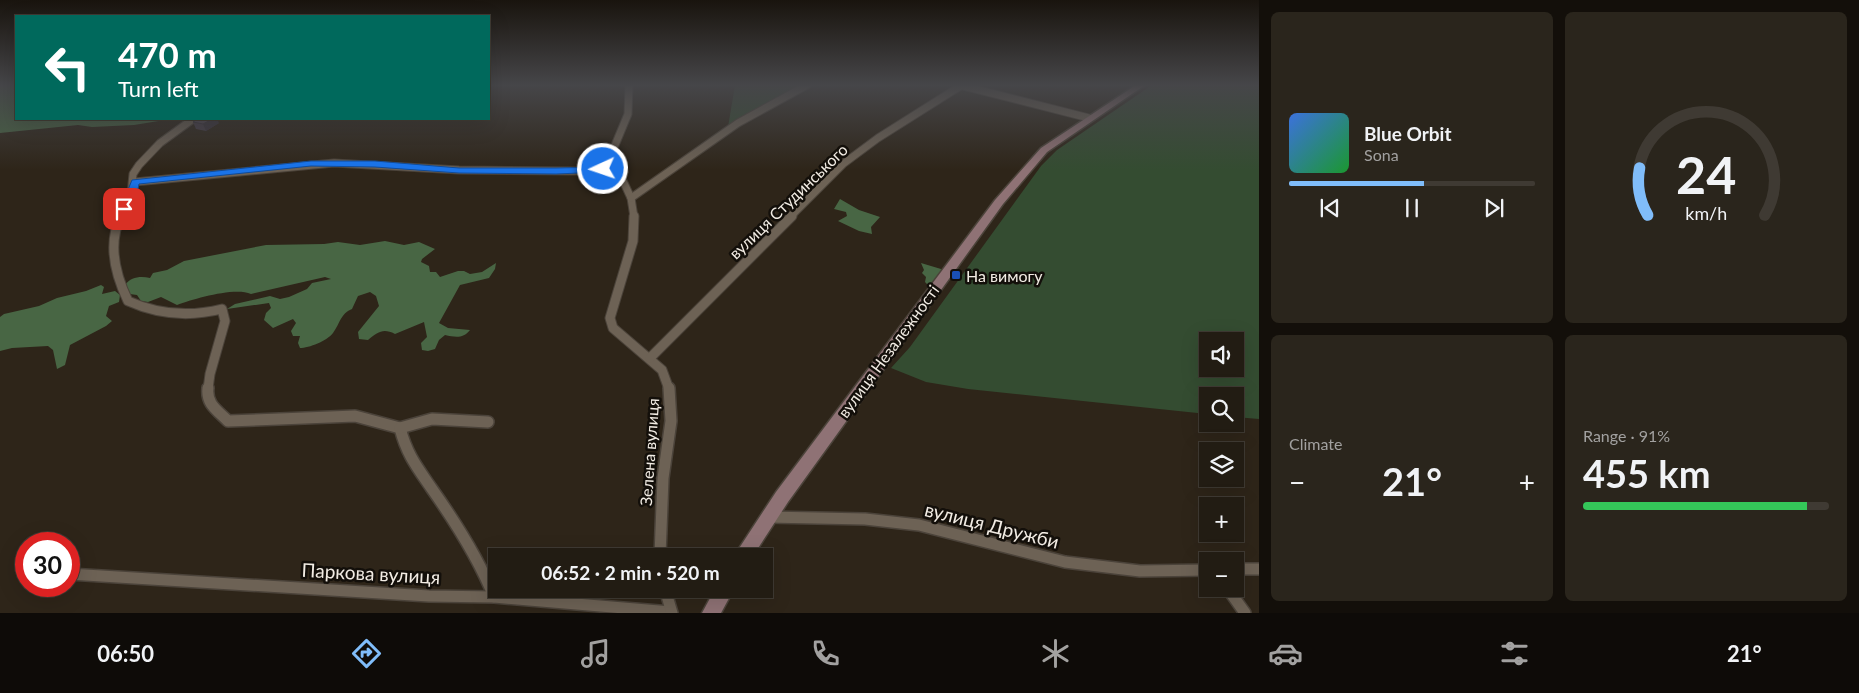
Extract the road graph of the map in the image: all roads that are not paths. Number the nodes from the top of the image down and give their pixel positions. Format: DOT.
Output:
graph roads {
  1 [pos="628,114"];
  2 [pos="751,114"];
  3 [pos="919,114"];
  4 [pos="1072,114"];
  5 [pos="1096,114"];
  6 [pos="1089,118"];
  7 [pos="191,120"];
  8 [pos="617,168"];
  9 [pos="135,182"];
  10 [pos="631,198"];
  11 [pos="650,358"];
  12 [pos="488,422"];
  13 [pos="400,428"];
  14 [pos="768,517"];
  15 [pos="660,548"];
  16 [pos="748,548"];
  17 [pos="1259,569"];
  18 [pos="1199,570"];
  19 [pos="1244,570"];
  20 [pos="80,575"];
  21 [pos="488,582"];
  22 [pos="488,597"];
  23 [pos="1234,597"];
  24 [pos="506,598"];
  25 [pos="667,598"];
  26 [pos="720,598"];
  27 [pos="671,612"];
  28 [pos="711,613"];
  29 [pos="1245,613"];
  1 -- 8 [label="street, Зелена вулиця"];
  2 -- 10 [label="street"];
  3 -- 11 [label="street, вулиця Студинського"];
  4 -- 6 [label="street"];
  5 -- 6 [label="street, вулиця Незалежності"];
  6 -- 14 [label="street, вулиця Незалежності"];
  7 -- 9 [label="street"];
  8 -- 9 [label="street"];
  8 -- 10 [label="street, Зелена вулиця"];
  9 -- 13 [label="street"];
  10 -- 11 [label="street, Зелена вулиця"];
  11 -- 15 [label="street, Зелена вулиця"];
  12 -- 13 [label="street"];
  13 -- 21 [label="street"];
  14 -- 16 [label="street, вулиця Незалежності"];
  14 -- 18 [label="street, вулиця Дружби"];
  17 -- 19 [label="street"];
  20 -- 22 [label="street, Паркова вулиця"];
  23 -- 29 [label="street"];
  24 -- 27 [label="street, Паркова вулиця"];
  25 -- 27 [label="street"];
  26 -- 28 [label="street"];
}
